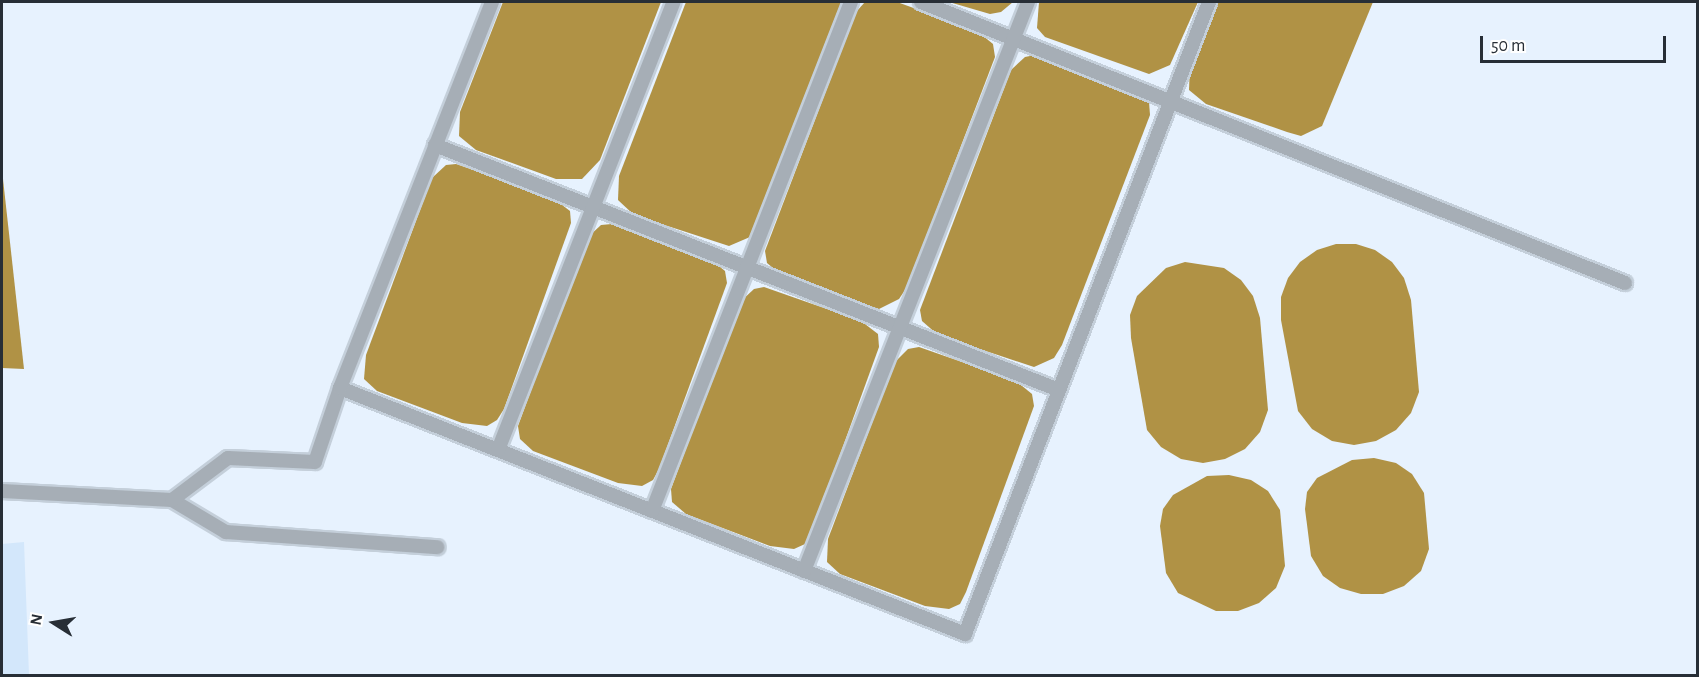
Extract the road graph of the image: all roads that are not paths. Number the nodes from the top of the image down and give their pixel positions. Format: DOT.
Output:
graph roads {
  1 [pos="492,2"];
  2 [pos="674,2"];
  3 [pos="851,2"];
  4 [pos="921,2"];
  5 [pos="1028,2"];
  6 [pos="1209,2"];
  7 [pos="1014,39"];
  8 [pos="1171,101"];
  9 [pos="435,145"];
  10 [pos="593,206"];
  11 [pos="748,267"];
  12 [pos="1625,283"];
  13 [pos="900,327"];
  14 [pos="340,388"];
  15 [pos="1059,390"];
  16 [pos="498,450"];
  17 [pos="2,491"];
  18 [pos="172,500"];
  19 [pos="652,512"];
  20 [pos="437,547"];
  21 [pos="804,571"];
  1 -- 9 [label="lane"];
  2 -- 10 [label="lane"];
  3 -- 11 [label="lane"];
  4 -- 7 [label="lane"];
  5 -- 7 [label="lane"];
  6 -- 8 [label="lane"];
  7 -- 8 [label="lane"];
  7 -- 13 [label="lane"];
  8 -- 12 [label="lane"];
  8 -- 15 [label="lane"];
  9 -- 10 [label="lane"];
  9 -- 14 [label="lane"];
  10 -- 11 [label="lane"];
  10 -- 16 [label="lane"];
  11 -- 13 [label="lane"];
  11 -- 19 [label="lane"];
  13 -- 15 [label="lane"];
  13 -- 21 [label="lane"];
  14 -- 16 [label="lane"];
  14 -- 18 [label="lane"];
  15 -- 21 [label="lane"];
  16 -- 19 [label="lane"];
  17 -- 18 [label="lane"];
  18 -- 20 [label="lane"];
  19 -- 21 [label="lane"];
}
